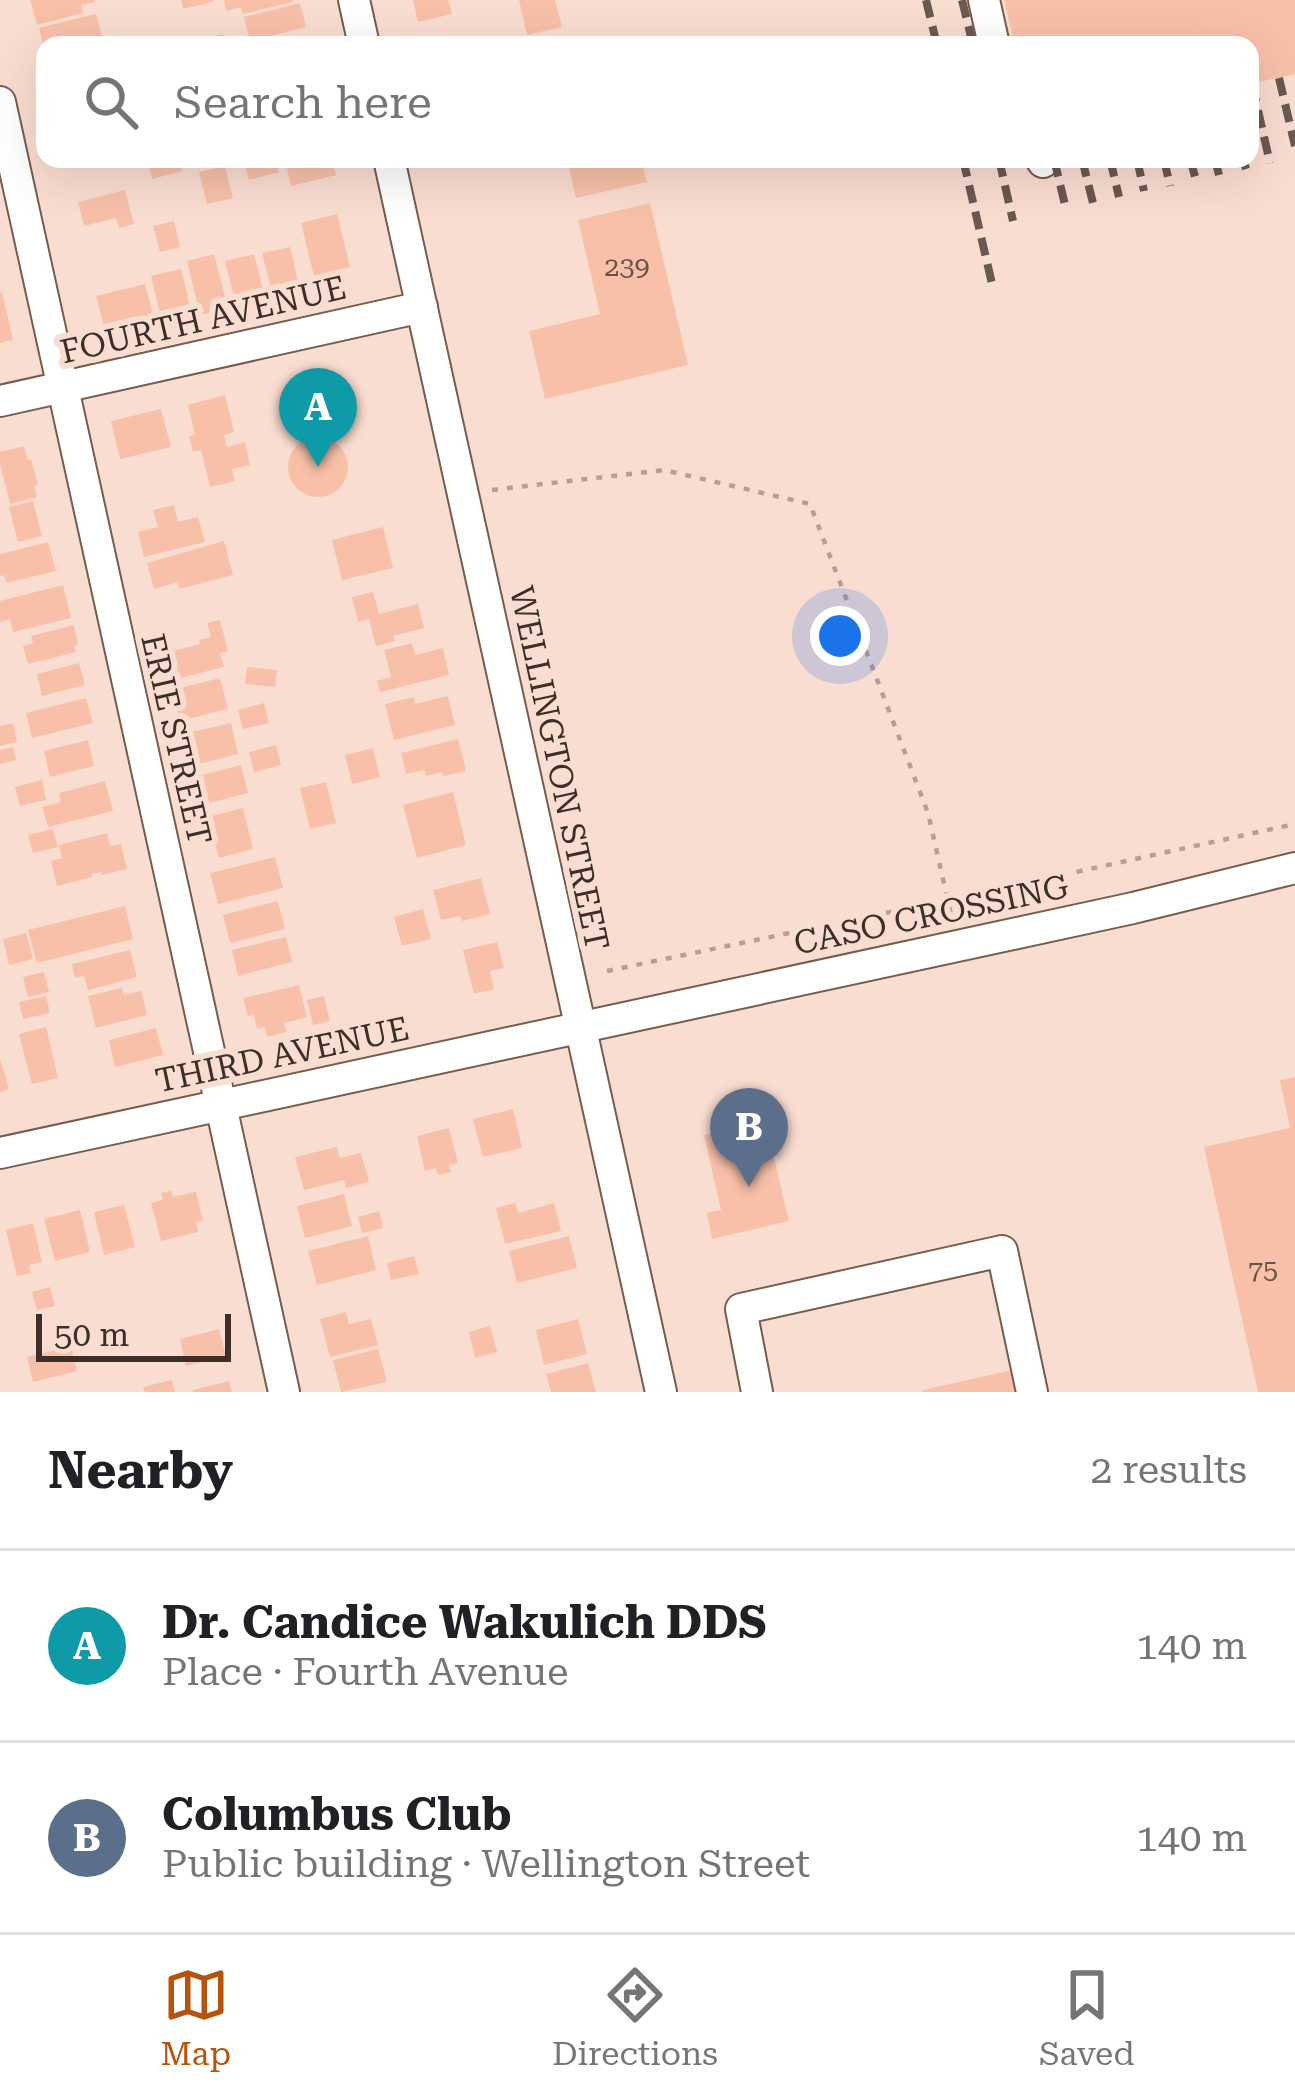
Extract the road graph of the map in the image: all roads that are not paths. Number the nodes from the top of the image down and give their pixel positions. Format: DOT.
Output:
graph roads {
  1 [pos="354,0"];
  2 [pos="984,0"];
  3 [pos="362,36"];
  4 [pos="992,36"];
  5 [pos="0,102"];
  6 [pos="391,168"];
  7 [pos="422,308"];
  8 [pos="62,388"];
  9 [pos="0,401"];
  10 [pos="1295,868"];
  11 [pos="580,1026"];
  12 [pos="221,1105"];
  13 [pos="0,1153"];
  14 [pos="284,1392"];
  15 [pos="661,1392"];
  16 [pos="757,1392"];
  17 [pos="1032,1392"];
  1 -- 3 [label="street"];
  2 -- 4 [label="street"];
  5 -- 8 [label="street, ERIE STREET"];
  6 -- 7 [label="street, WELLINGTON STREET"];
  7 -- 8 [label="street, FOURTH AVENUE"];
  7 -- 11 [label="street, WELLINGTON STREET"];
  8 -- 9 [label="street, FOURTH AVENUE"];
  8 -- 12 [label="street, ERIE STREET"];
  10 -- 11 [label="street, CASO CROSSING"];
  11 -- 12 [label="street, THIRD AVENUE"];
  11 -- 15 [label="street, WELLINGTON STREET"];
  12 -- 13 [label="street, THIRD AVENUE"];
  12 -- 14 [label="street, ERIE STREET"];
  16 -- 17 [label="street"];
}
